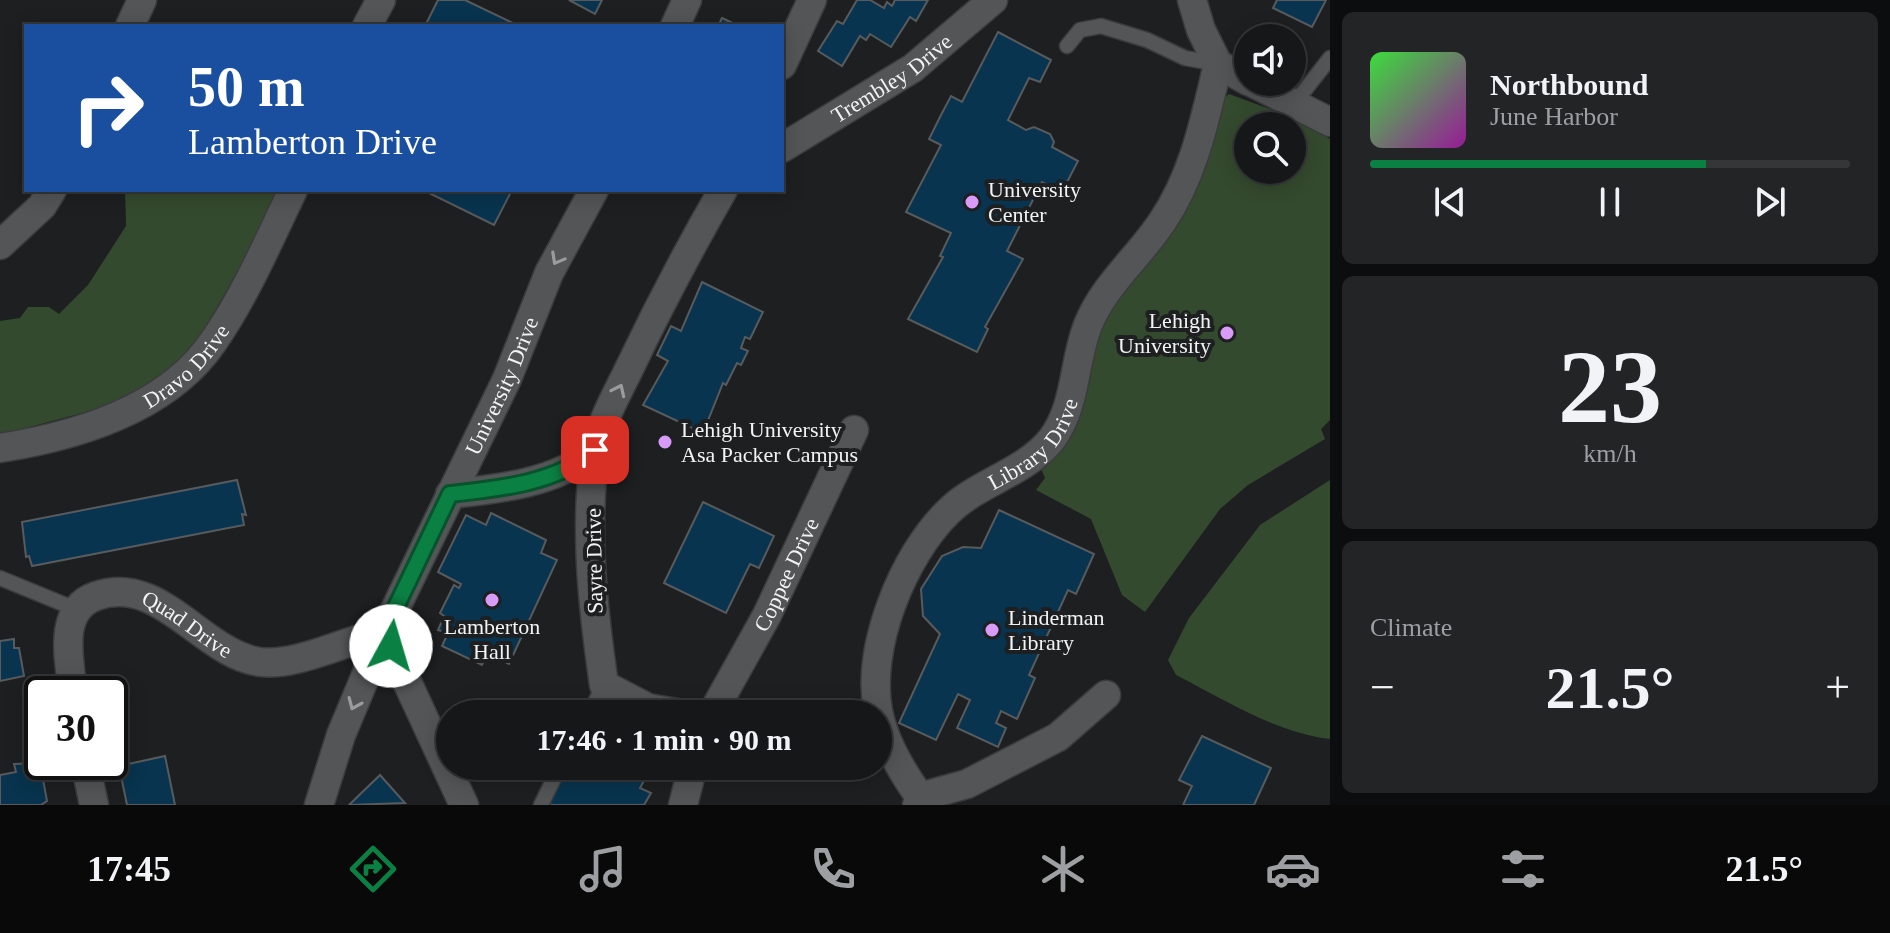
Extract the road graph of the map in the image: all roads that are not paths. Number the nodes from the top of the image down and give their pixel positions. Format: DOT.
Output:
graph roads {
  1 [pos="142,0"];
  2 [pos="381,0"];
  3 [pos="687,0"];
  4 [pos="812,0"];
  5 [pos="993,0"];
  6 [pos="1192,0"];
  7 [pos="131,24"];
  8 [pos="368,24"];
  9 [pos="676,24"];
  10 [pos="1067,46"];
  11 [pos="1330,58"];
  12 [pos="784,61"];
  13 [pos="1218,64"];
  14 [pos="1234,73"];
  15 [pos="1278,96"];
  16 [pos="1294,104"];
  17 [pos="1330,122"];
  18 [pos="784,147"];
  19 [pos="51,192"];
  20 [pos="292,192"];
  21 [pos="593,192"];
  22 [pos="722,192"];
  23 [pos="0,245"];
  24 [pos="854,430"];
  25 [pos="0,448"];
  26 [pos="595,450"];
  27 [pos="450,494"];
  28 [pos="0,578"];
  29 [pos="78,610"];
  30 [pos="384,632"];
  31 [pos="71,676"];
  32 [pos="604,685"];
  33 [pos="1106,695"];
  34 [pos="596,700"];
  35 [pos="633,700"];
  36 [pos="720,700"];
  37 [pos="89,780"];
  38 [pos="553,780"];
  39 [pos="689,780"];
  40 [pos="918,801"];
  41 [pos="94,805"];
  42 [pos="319,805"];
  43 [pos="464,805"];
  44 [pos="541,805"];
  45 [pos="683,805"];
  1 -- 7 [label="street"];
  2 -- 8 [label="street"];
  3 -- 9 [label="street"];
  4 -- 12 [label="street"];
  5 -- 18 [label="street, Trembley Drive"];
  6 -- 13 [label="street"];
  10 -- 13 [label="lane"];
  11 -- 16 [label="lane"];
  13 -- 14 [label="street"];
  13 -- 40 [label="street, Library Drive"];
  15 -- 16 [label="street"];
  16 -- 17 [label="street"];
  19 -- 23 [label="street"];
  20 -- 25 [label="street, Dravo Drive"];
  21 -- 27 [label="street, University Drive, one-way"];
  26 -- 22 [label="street, Sayre Drive, one-way"];
  24 -- 36 [label="street, Coppee Drive"];
  26 -- 27 [label="street"];
  26 -- 32 [label="street, Sayre Drive"];
  27 -- 30 [label="street, University Drive"];
  28 -- 29 [label="lane"];
  29 -- 30 [label="street, Quad Drive"];
  29 -- 31 [label="street"];
  30 -- 42 [label="street, University Drive, one-way"];
  30 -- 43 [label="street"];
  32 -- 34 [label="lane"];
  32 -- 35 [label="street"];
  33 -- 40 [label="street"];
  37 -- 41 [label="street"];
  38 -- 44 [label="lane"];
  39 -- 45 [label="street"];
}
